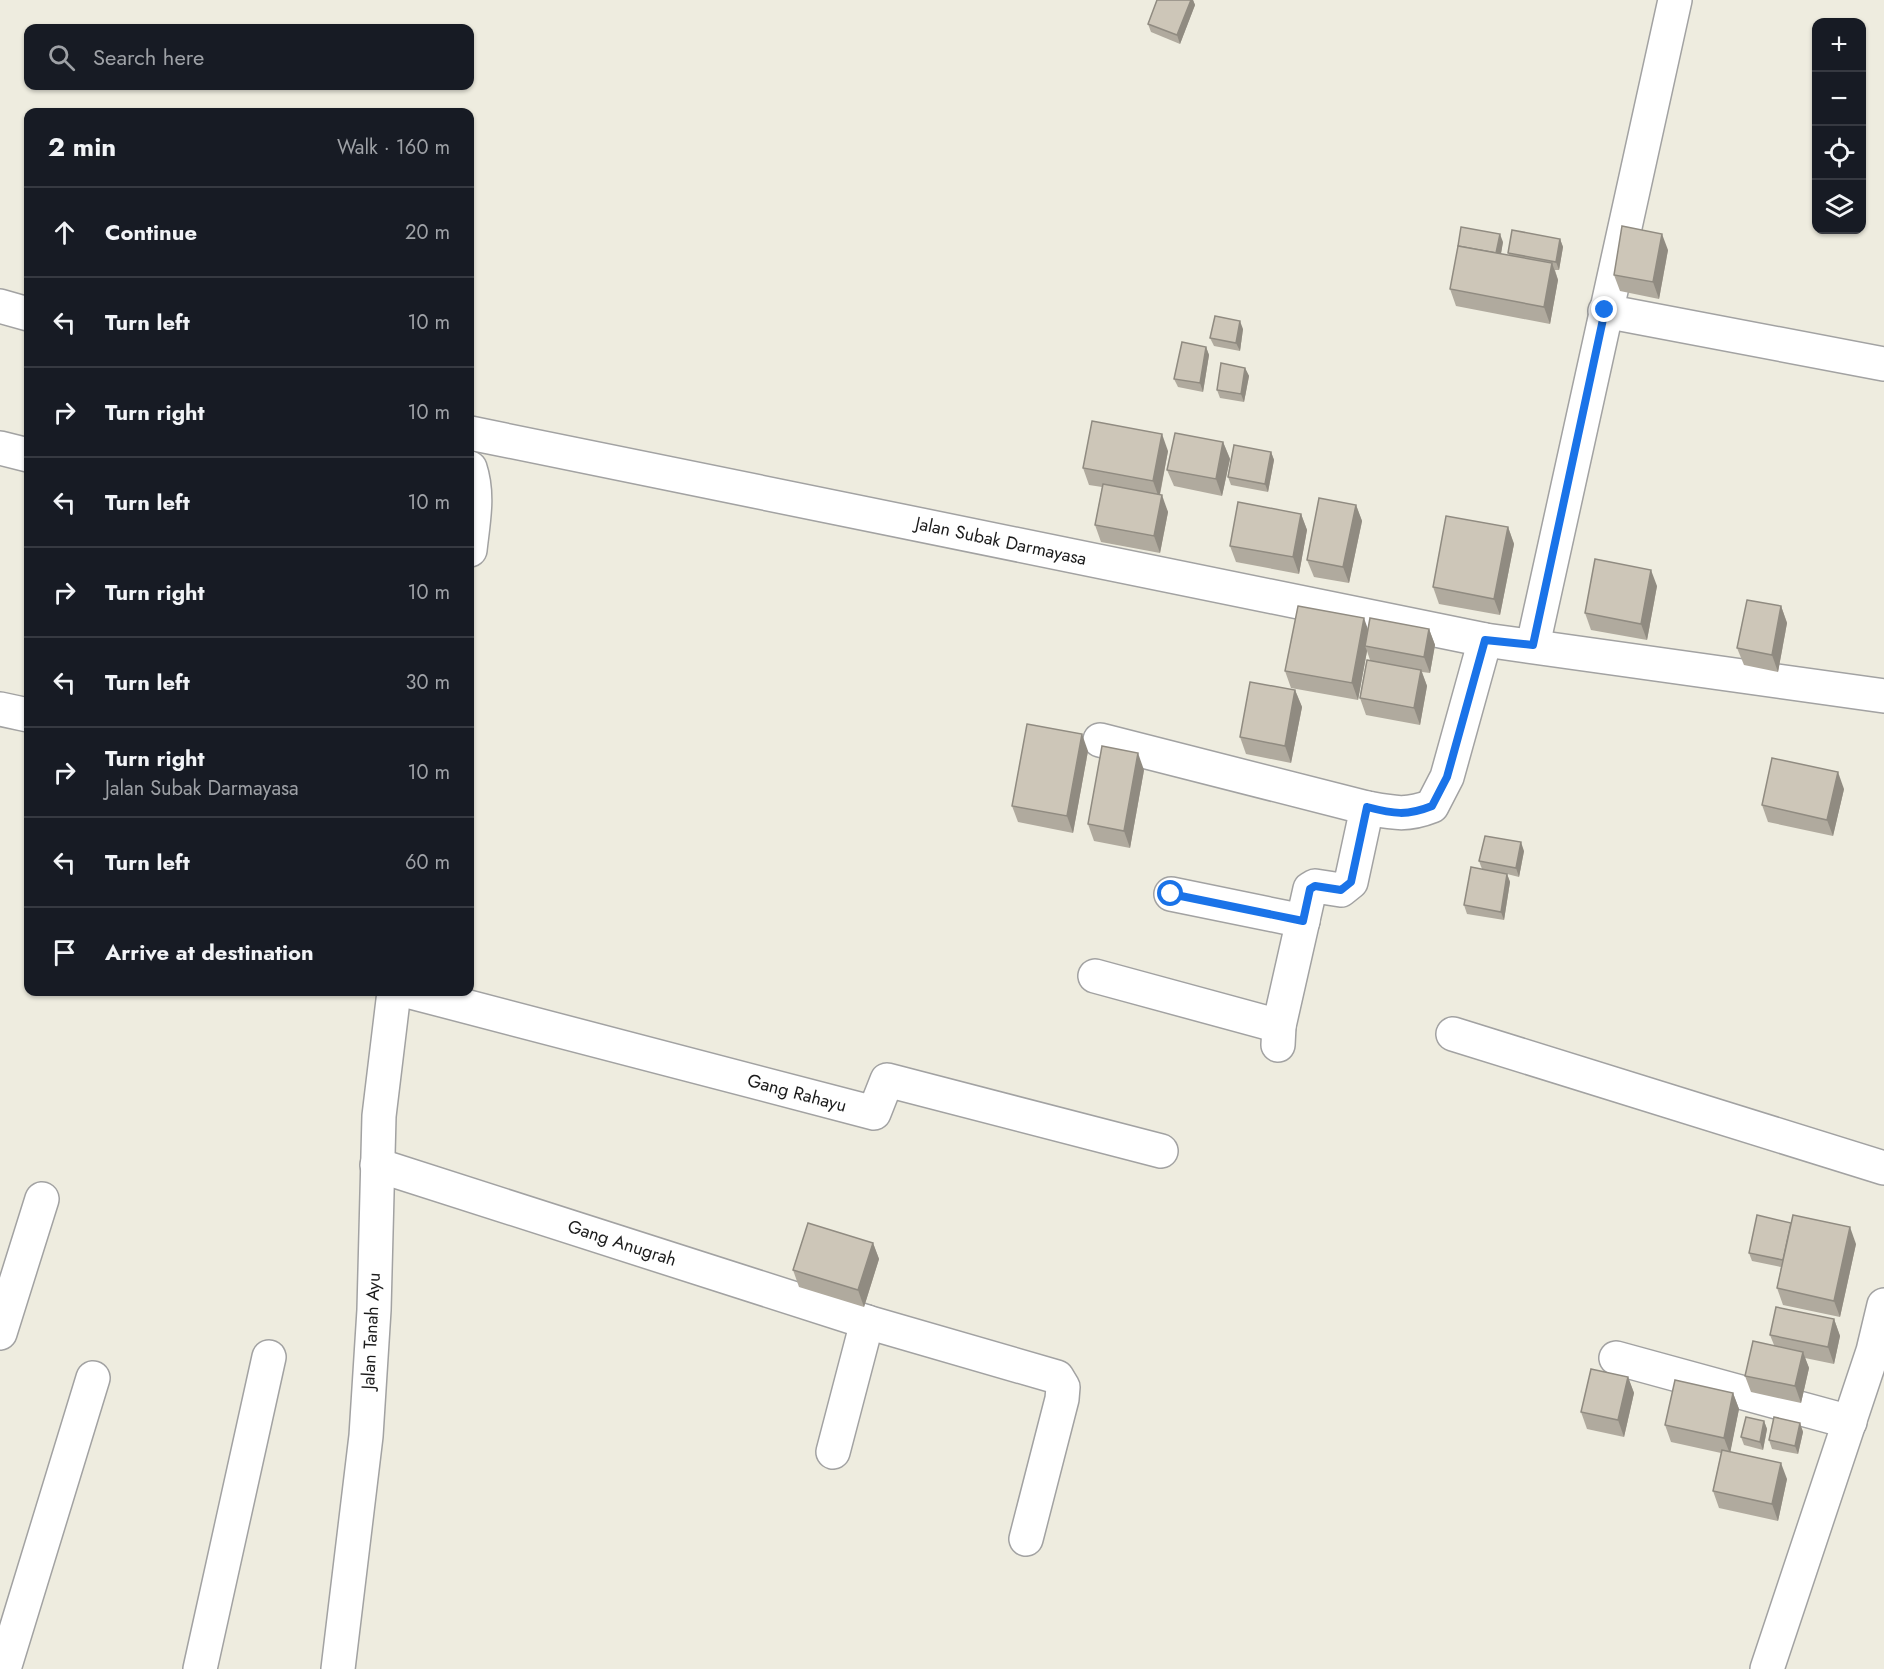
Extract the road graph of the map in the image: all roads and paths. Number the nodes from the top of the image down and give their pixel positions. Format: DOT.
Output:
graph roads {
  1 [pos="1675,0"];
  2 [pos="0,306"];
  3 [pos="1605,310"];
  4 [pos="24,313"];
  5 [pos="1884,364"];
  6 [pos="474,434"];
  7 [pos="0,448"];
  8 [pos="24,454"];
  9 [pos="474,488"];
  10 [pos="474,504"];
  11 [pos="1485,640"];
  12 [pos="1533,645"];
  13 [pos="1884,696"];
  14 [pos="0,709"];
  15 [pos="24,714"];
  16 [pos="1100,740"];
  17 [pos="1367,807"];
  18 [pos="1171,894"];
  19 [pos="1303,921"];
  20 [pos="1095,976"];
  21 [pos="393,996"];
  22 [pos="426,996"];
  23 [pos="1453,1034"];
  24 [pos="1161,1151"];
  25 [pos="377,1165"];
  26 [pos="1884,1168"];
  27 [pos="42,1199"];
  28 [pos="1884,1305"];
  29 [pos="867,1322"];
  30 [pos="0,1333"];
  31 [pos="1879,1353"];
  32 [pos="269,1357"];
  33 [pos="1616,1358"];
  34 [pos="93,1378"];
  35 [pos="1850,1422"];
  36 [pos="833,1452"];
  37 [pos="1026,1539"];
  38 [pos="4,1669"];
  39 [pos="200,1669"];
  40 [pos="338,1669"];
  41 [pos="1767,1669"];
  1 -- 3 [label="street"];
  2 -- 4 [label="street"];
  3 -- 5 [label="street"];
  3 -- 12 [label="street"];
  6 -- 11 [label="street, Jalan Subak Darmayasa"];
  7 -- 8 [label="street"];
  9 -- 10 [label="street"];
  11 -- 12 [label="street, Jalan Subak Darmayasa"];
  11 -- 17 [label="street"];
  12 -- 13 [label="street, Jalan Subak Darmayasa"];
  14 -- 15 [label="street"];
  16 -- 17 [label="street"];
  17 -- 19 [label="street"];
  18 -- 19 [label="street"];
  19 -- 20 [label="street"];
  21 -- 25 [label="street, Jalan Tanah Ayu"];
  22 -- 24 [label="street, Gang Rahayu"];
  23 -- 26 [label="street"];
  25 -- 29 [label="street, Gang Anugrah"];
  25 -- 40 [label="street, Jalan Tanah Ayu"];
  27 -- 30 [label="street"];
  28 -- 31 [label="street"];
  29 -- 36 [label="street"];
  29 -- 37 [label="street, Gang Anugrah"];
  31 -- 35 [label="street"];
  32 -- 39 [label="street"];
  33 -- 35 [label="street"];
  34 -- 38 [label="street"];
  35 -- 41 [label="street"];
}
